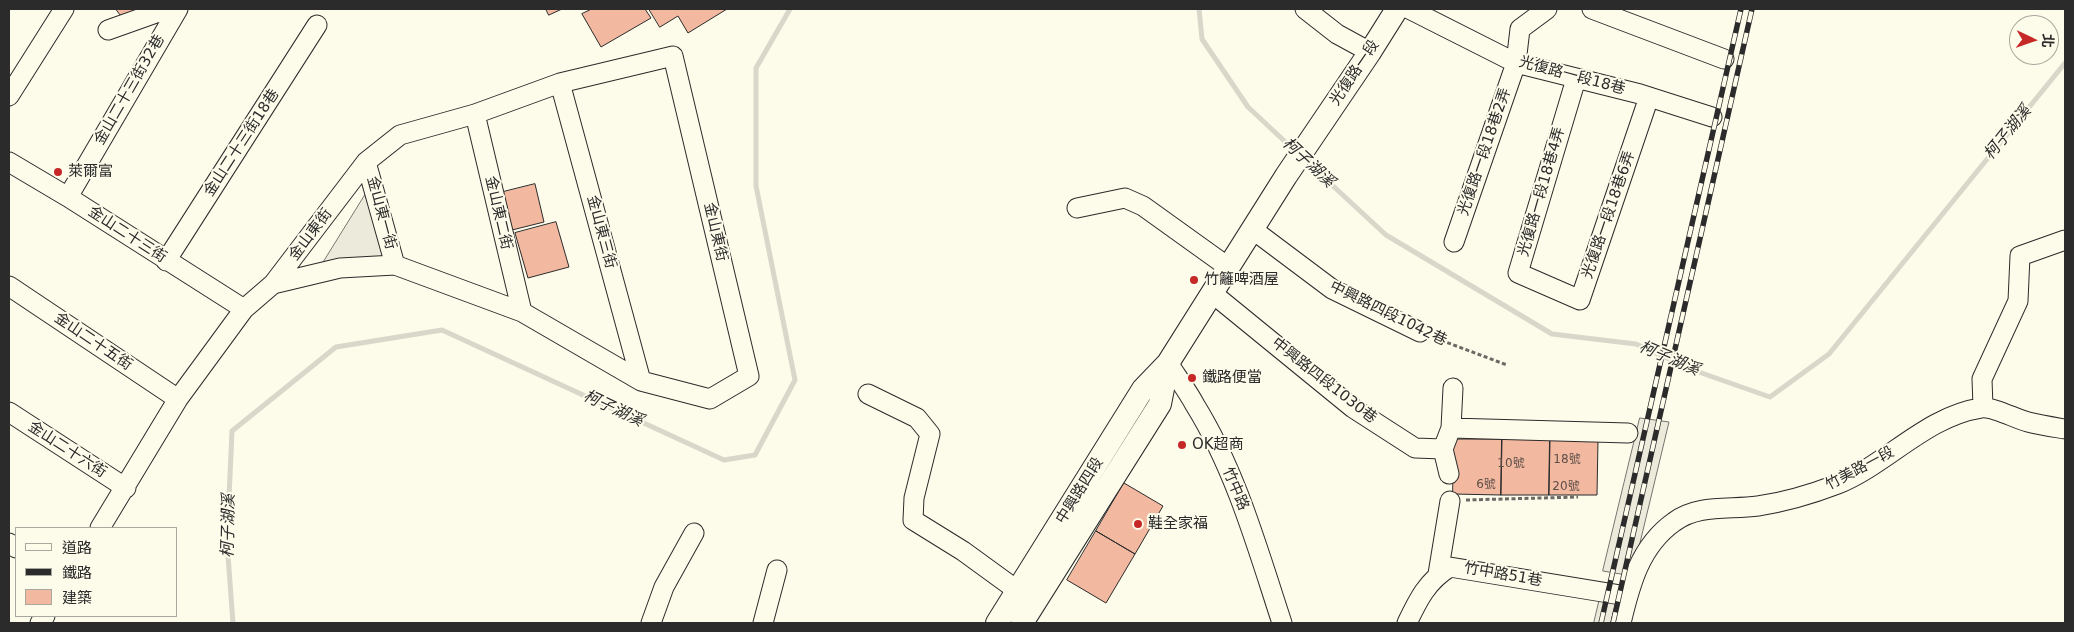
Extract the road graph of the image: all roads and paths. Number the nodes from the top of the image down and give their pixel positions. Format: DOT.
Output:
graph roads {
  1 [pos="64,9"];
  2 [pos="167,9"];
  3 [pos="178,9"];
  4 [pos="1305,9"];
  5 [pos="1397,9"];
  6 [pos="1409,9"];
  7 [pos="1547,9"];
  8 [pos="1592,9"];
  9 [pos="317,25"];
  10 [pos="108,30"];
  11 [pos="1370,52"];
  12 [pos="1724,59"];
  13 [pos="1516,62"];
  14 [pos="1576,79"];
  15 [pos="560,83"];
  16 [pos="9,96"];
  17 [pos="1649,97"];
  18 [pos="475,114"];
  19 [pos="1712,117"];
  20 [pos="9,162"];
  21 [pos="366,162"];
  22 [pos="1286,176"];
  23 [pos="68,197"];
  24 [pos="1077,208"];
  25 [pos="1252,229"];
  26 [pos="2065,240"];
  27 [pos="1454,242"];
  28 [pos="166,261"];
  29 [pos="395,265"];
  30 [pos="1228,267"];
  31 [pos="273,284"];
  32 [pos="9,286"];
  33 [pos="1548,288"];
  34 [pos="1212,293"];
  35 [pos="244,310"];
  36 [pos="522,312"];
  37 [pos="1420,332"];
  38 [pos="1168,363"];
  39 [pos="1507,365"];
  40 [pos="641,382"];
  41 [pos="1453,388"];
  42 [pos="868,394"];
  43 [pos="178,399"];
  44 [pos="1983,407"];
  45 [pos="9,412"];
  46 [pos="1451,428"];
  47 [pos="2065,429"];
  48 [pos="1628,433"];
  49 [pos="1443,449"];
  50 [pos="1449,474"];
  51 [pos="126,488"];
  52 [pos="1578,497"];
  53 [pos="1450,501"];
  54 [pos="101,527"];
  55 [pos="694,533"];
  56 [pos="777,570"];
  57 [pos="1030,571"];
  58 [pos="1438,574"];
  59 [pos="1049,583"];
  60 [pos="1018,591"];
  61 [pos="1627,596"];
  62 [pos="651,623"];
  63 [pos="763,623"];
  64 [pos="998,623"];
  65 [pos="1022,623"];
  66 [pos="1282,623"];
  67 [pos="1407,623"];
  68 [pos="1621,623"];
  1 -- 16 [label="street"];
  2 -- 10 [label="street"];
  3 -- 23 [label="street, 金山二十三街32巷"];
  4 -- 11 [label="street"];
  5 -- 11 [label="main road, 光復路一段"];
  6 -- 13 [label="street, 光復路一段18巷"];
  7 -- 13 [label="street, 光復路一段18巷2弄"];
  8 -- 12 [label="street"];
  9 -- 28 [label="street, 金山二十三街18巷"];
  11 -- 22 [label="main road, 光復路一段"];
  13 -- 14 [label="street, 光復路一段18巷"];
  13 -- 27 [label="street, 光復路一段18巷2弄"];
  14 -- 17 [label="street, 光復路一段18巷"];
  14 -- 33 [label="street, 光復路一段18巷4弄"];
  15 -- 18 [label="street, 金山東街"];
  15 -- 40 [label="street, 金山東三街"];
  15 -- 40 [label="street, 金山東街"];
  17 -- 19 [label="street, 光復路一段18巷"];
  17 -- 33 [label="street, 光復路一段18巷6弄"];
  18 -- 21 [label="street, 金山東街"];
  18 -- 36 [label="street, 金山東二街"];
  20 -- 23 [label="street, 金山二十三街"];
  21 -- 29 [label="street, 金山東一街"];
  21 -- 31 [label="street, 金山東街"];
  22 -- 25 [label="main road, 中興路四段"];
  23 -- 28 [label="street, 金山二十三街"];
  24 -- 30 [label="street"];
  25 -- 30 [label="main road, 中興路四段"];
  25 -- 37 [label="street, 中興路四段1042巷"];
  26 -- 44 [label="street"];
  28 -- 35 [label="street, 金山二十三街"];
  29 -- 31 [label="street, 金山東街"];
  29 -- 36 [label="street, 金山東街"];
  30 -- 34 [label="main road, 中興路四段"];
  31 -- 35 [label="street, 金山東街"];
  32 -- 43 [label="street, 金山二十五街"];
  34 -- 38 [label="main road, 中興路四段"];
  34 -- 49 [label="street, 中興路四段1030巷"];
  35 -- 43 [label="street, 金山東街"];
  36 -- 40 [label="street, 金山東街"];
  37 -- 39 [label="path, 中興路四段1042巷"];
  38 -- 57 [label="main road, 中興路四段"];
  38 -- 59 [label="main road, 中興路四段"];
  38 -- 66 [label="street, 竹中路"];
  41 -- 46 [label="street"];
  42 -- 60 [label="street"];
  43 -- 51 [label="street, 金山東街"];
  44 -- 47 [label="street"];
  44 -- 61 [label="street, 竹美路一段"];
  45 -- 51 [label="street, 金山二十六街"];
  46 -- 48 [label="street"];
  46 -- 49 [label="street"];
  49 -- 50 [label="street"];
  51 -- 54 [label="street, 金山東街"];
  52 -- 53 [label="path"];
  53 -- 58 [label="street"];
  55 -- 62 [label="street"];
  56 -- 63 [label="street"];
  57 -- 59 [label="street"];
  57 -- 60 [label="main road, 中興路四段"];
  58 -- 61 [label="street, 竹中路51巷"];
  58 -- 67 [label="street"];
  59 -- 65 [label="main road, 中興路四段"];
  60 -- 64 [label="main road, 中興路四段"];
  61 -- 68 [label="street, 竹美路一段"];
}
